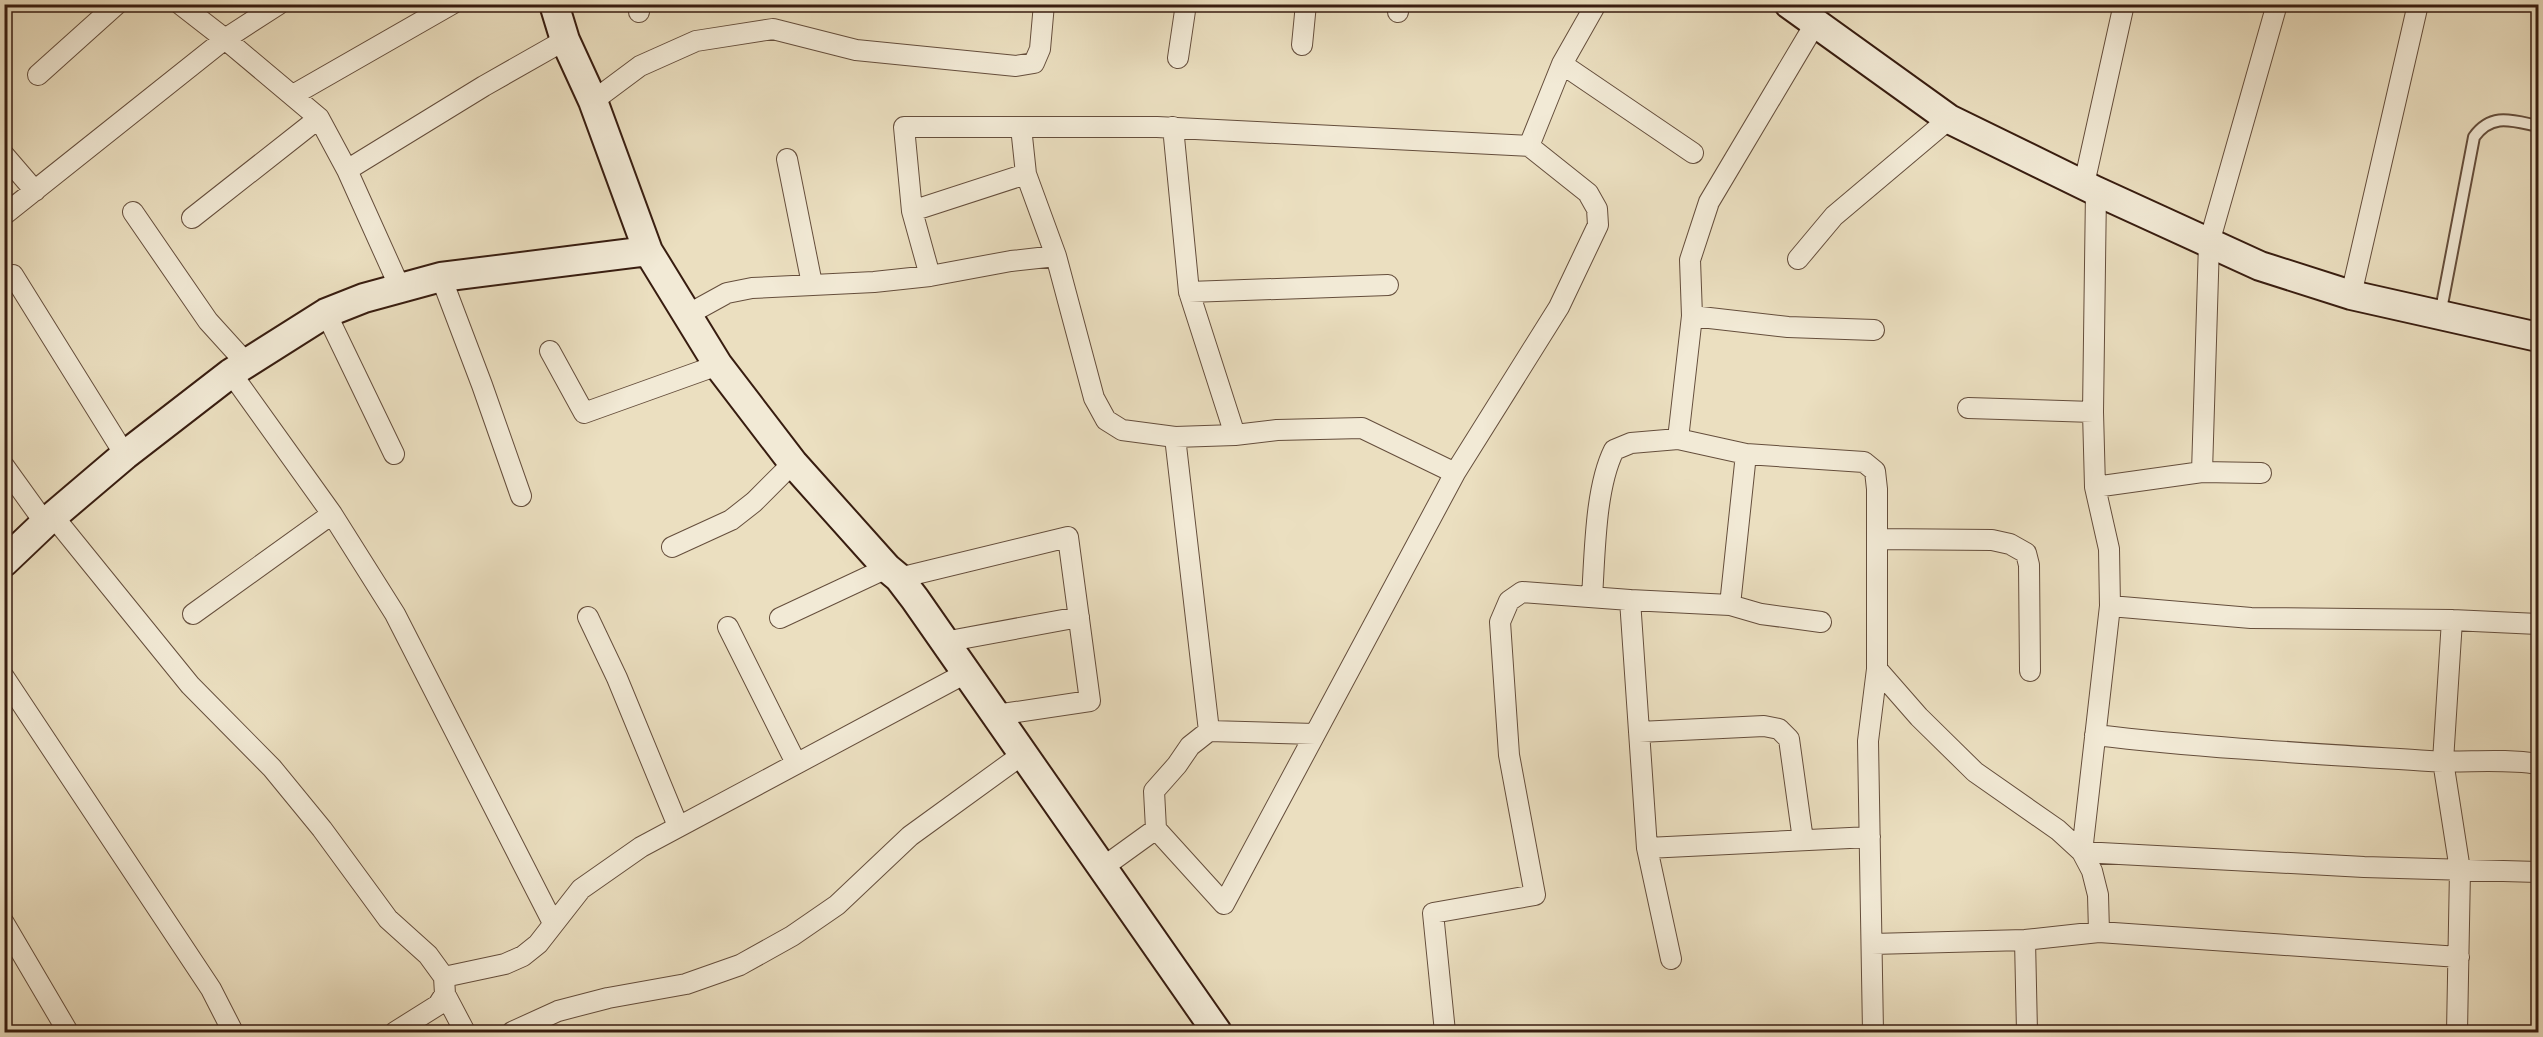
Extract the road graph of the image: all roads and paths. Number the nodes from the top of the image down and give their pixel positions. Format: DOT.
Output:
graph roads {
  1 [pos="117,4"];
  2 [pos="180,4"];
  3 [pos="279,4"];
  4 [pos="452,4"];
  5 [pos="554,4"];
  6 [pos="1044,4"];
  7 [pos="1186,4"];
  8 [pos="1306,4"];
  9 [pos="1596,4"];
  10 [pos="1789,4"];
  11 [pos="2124,4"];
  12 [pos="2277,4"];
  13 [pos="2418,4"];
  14 [pos="1815,24"];
  15 [pos="225,39"];
  16 [pos="565,40"];
  17 [pos="1302,45"];
  18 [pos="1178,58"];
  19 [pos="1562,64"];
  20 [pos="38,75"];
  21 [pos="293,94"];
  22 [pos="593,101"];
  23 [pos="319,118"];
  24 [pos="1949,119"];
  25 [pos="2538,126"];
  26 [pos="1022,127"];
  27 [pos="1173,128"];
  28 [pos="1529,146"];
  29 [pos="1693,153"];
  30 [pos="4,155"];
  31 [pos="787,159"];
  32 [pos="348,170"];
  33 [pos="1026,174"];
  34 [pos="2090,188"];
  35 [pos="35,190"];
  36 [pos="912,211"];
  37 [pos="133,212"];
  38 [pos="4,214"];
  39 [pos="192,218"];
  40 [pos="2209,243"];
  41 [pos="648,251"];
  42 [pos="1056,256"];
  43 [pos="1798,259"];
  44 [pos="13,275"];
  45 [pos="930,276"];
  46 [pos="441,277"];
  47 [pos="812,284"];
  48 [pos="1388,285"];
  49 [pos="401,290"];
  50 [pos="1189,292"];
  51 [pos="2351,296"];
  52 [pos="326,314"];
  53 [pos="687,315"];
  54 [pos="2440,315"];
  55 [pos="1692,316"];
  56 [pos="1874,330"];
  57 [pos="2538,337"];
  58 [pos="550,351"];
  59 [pos="718,365"];
  60 [pos="239,369"];
  61 [pos="1968,408"];
  62 [pos="2093,412"];
  63 [pos="1235,435"];
  64 [pos="1175,437"];
  65 [pos="1678,439"];
  66 [pos="394,454"];
  67 [pos="1746,454"];
  68 [pos="125,455"];
  69 [pos="793,463"];
  70 [pos="4,466"];
  71 [pos="2202,471"];
  72 [pos="1455,473"];
  73 [pos="2262,473"];
  74 [pos="2095,487"];
  75 [pos="521,496"];
  76 [pos="332,514"];
  77 [pos="49,520"];
  78 [pos="1877,539"];
  79 [pos="672,547"];
  80 [pos="4,562"];
  81 [pos="893,573"];
  82 [pos="1592,597"];
  83 [pos="1630,600"];
  84 [pos="1730,605"];
  85 [pos="2110,606"];
  86 [pos="193,614"];
  87 [pos="588,617"];
  88 [pos="1078,617"];
  89 [pos="780,618"];
  90 [pos="2452,620"];
  91 [pos="1821,622"];
  92 [pos="2538,624"];
  93 [pos="728,627"];
  94 [pos="944,642"];
  95 [pos="1877,669"];
  96 [pos="2030,671"];
  97 [pos="966,673"];
  98 [pos="4,677"];
  99 [pos="996,715"];
  100 [pos="1209,731"];
  101 [pos="1639,732"];
  102 [pos="1315,734"];
  103 [pos="2096,735"];
  104 [pos="1023,754"];
  105 [pos="2443,761"];
  106 [pos="796,763"];
  107 [pos="2538,764"];
  108 [pos="678,826"];
  109 [pos="1156,829"];
  110 [pos="1870,837"];
  111 [pos="1803,840"];
  112 [pos="1647,848"];
  113 [pos="2082,852"];
  114 [pos="1102,868"];
  115 [pos="2460,870"];
  116 [pos="2538,872"];
  117 [pos="4,923"];
  118 [pos="553,923"];
  119 [pos="2099,932"];
  120 [pos="2025,940"];
  121 [pos="1872,944"];
  122 [pos="11,950"];
  123 [pos="2459,957"];
  124 [pos="1671,959"];
  125 [pos="445,986"];
  126 [pos="68,1032"];
  127 [pos="234,1032"];
  128 [pos="395,1032"];
  129 [pos="465,1032"];
  130 [pos="512,1032"];
  131 [pos="1217,1032"];
  132 [pos="1445,1032"];
  133 [pos="1873,1032"];
  134 [pos="2026,1032"];
  135 [pos="2457,1032"];
  1 -- 20 [label="street"];
  2 -- 15 [label="street"];
  3 -- 15 [label="street"];
  4 -- 21 [label="street"];
  5 -- 16 [label="street"];
  6 -- 22 [label="street"];
  7 -- 18 [label="street"];
  8 -- 17 [label="street"];
  9 -- 19 [label="street"];
  10 -- 14 [label="street"];
  11 -- 34 [label="street"];
  12 -- 40 [label="street"];
  13 -- 51 [label="street"];
  14 -- 24 [label="street"];
  14 -- 55 [label="street"];
  15 -- 21 [label="street"];
  15 -- 35 [label="street"];
  16 -- 22 [label="street"];
  16 -- 32 [label="street"];
  19 -- 28 [label="street"];
  19 -- 29 [label="street"];
  21 -- 23 [label="street"];
  22 -- 41 [label="street"];
  23 -- 32 [label="street"];
  23 -- 39 [label="street"];
  24 -- 34 [label="street"];
  24 -- 43 [label="street"];
  25 -- 54 [label="lane"];
  26 -- 27 [label="street"];
  26 -- 33 [label="street"];
  26 -- 36 [label="street"];
  27 -- 28 [label="street"];
  27 -- 50 [label="street"];
  28 -- 72 [label="street"];
  30 -- 35 [label="street"];
  31 -- 47 [label="street"];
  32 -- 49 [label="street"];
  33 -- 36 [label="street"];
  33 -- 42 [label="street"];
  34 -- 40 [label="street"];
  34 -- 62 [label="street"];
  35 -- 38 [label="street"];
  36 -- 45 [label="street"];
  37 -- 60 [label="street"];
  40 -- 51 [label="street"];
  40 -- 71 [label="street"];
  41 -- 46 [label="street"];
  41 -- 53 [label="street"];
  42 -- 45 [label="street"];
  42 -- 64 [label="street"];
  44 -- 68 [label="street"];
  45 -- 47 [label="street"];
  46 -- 49 [label="street"];
  46 -- 75 [label="street"];
  47 -- 53 [label="street"];
  48 -- 50 [label="street"];
  49 -- 52 [label="street"];
  50 -- 63 [label="street"];
  51 -- 54 [label="street"];
  52 -- 60 [label="street"];
  52 -- 66 [label="street"];
  53 -- 59 [label="street"];
  54 -- 57 [label="street"];
  55 -- 56 [label="street"];
  55 -- 65 [label="street"];
  58 -- 59 [label="street"];
  59 -- 69 [label="street"];
  60 -- 68 [label="street"];
  60 -- 76 [label="street"];
  61 -- 62 [label="street"];
  62 -- 74 [label="street"];
  63 -- 64 [label="street"];
  63 -- 72 [label="street"];
  64 -- 100 [label="street"];
  65 -- 67 [label="street"];
  65 -- 82 [label="street"];
  67 -- 78 [label="street"];
  67 -- 84 [label="street"];
  68 -- 77 [label="street"];
  69 -- 79 [label="street"];
  69 -- 81 [label="street"];
  70 -- 77 [label="street"];
  71 -- 73 [label="street"];
  71 -- 74 [label="street"];
  72 -- 102 [label="street"];
  74 -- 85 [label="street"];
  76 -- 86 [label="street"];
  76 -- 118 [label="street"];
  77 -- 80 [label="street"];
  77 -- 125 [label="street"];
  78 -- 95 [label="street"];
  78 -- 96 [label="street"];
  81 -- 88 [label="street"];
  81 -- 89 [label="street"];
  81 -- 94 [label="street"];
  82 -- 83 [label="street"];
  82 -- 132 [label="street"];
  83 -- 84 [label="street"];
  83 -- 101 [label="street"];
  84 -- 91 [label="street"];
  85 -- 90 [label="street"];
  85 -- 103 [label="street"];
  87 -- 108 [label="street"];
  88 -- 94 [label="street"];
  88 -- 99 [label="street"];
  90 -- 92 [label="street"];
  90 -- 105 [label="street"];
  93 -- 106 [label="street"];
  94 -- 97 [label="street"];
  95 -- 110 [label="street"];
  95 -- 113 [label="street"];
  97 -- 99 [label="street"];
  97 -- 106 [label="street"];
  98 -- 127 [label="street"];
  99 -- 104 [label="street"];
  100 -- 102 [label="street"];
  100 -- 109 [label="street"];
  101 -- 111 [label="street"];
  101 -- 112 [label="street"];
  102 -- 109 [label="street"];
  103 -- 105 [label="street"];
  103 -- 113 [label="street"];
  104 -- 114 [label="street"];
  104 -- 130 [label="street"];
  105 -- 107 [label="street"];
  105 -- 115 [label="street"];
  106 -- 108 [label="street"];
  108 -- 118 [label="street"];
  109 -- 114 [label="street"];
  110 -- 111 [label="street"];
  110 -- 121 [label="street"];
  111 -- 112 [label="street"];
  112 -- 124 [label="street"];
  113 -- 115 [label="street"];
  113 -- 119 [label="street"];
  114 -- 131 [label="street"];
  115 -- 116 [label="street"];
  115 -- 123 [label="street"];
  117 -- 122 [label="street"];
  118 -- 125 [label="street"];
  119 -- 120 [label="street"];
  119 -- 123 [label="street"];
  120 -- 121 [label="street"];
  120 -- 134 [label="street"];
  121 -- 133 [label="street"];
  122 -- 126 [label="street"];
  123 -- 135 [label="street"];
  125 -- 128 [label="street"];
  125 -- 129 [label="street"];
}
